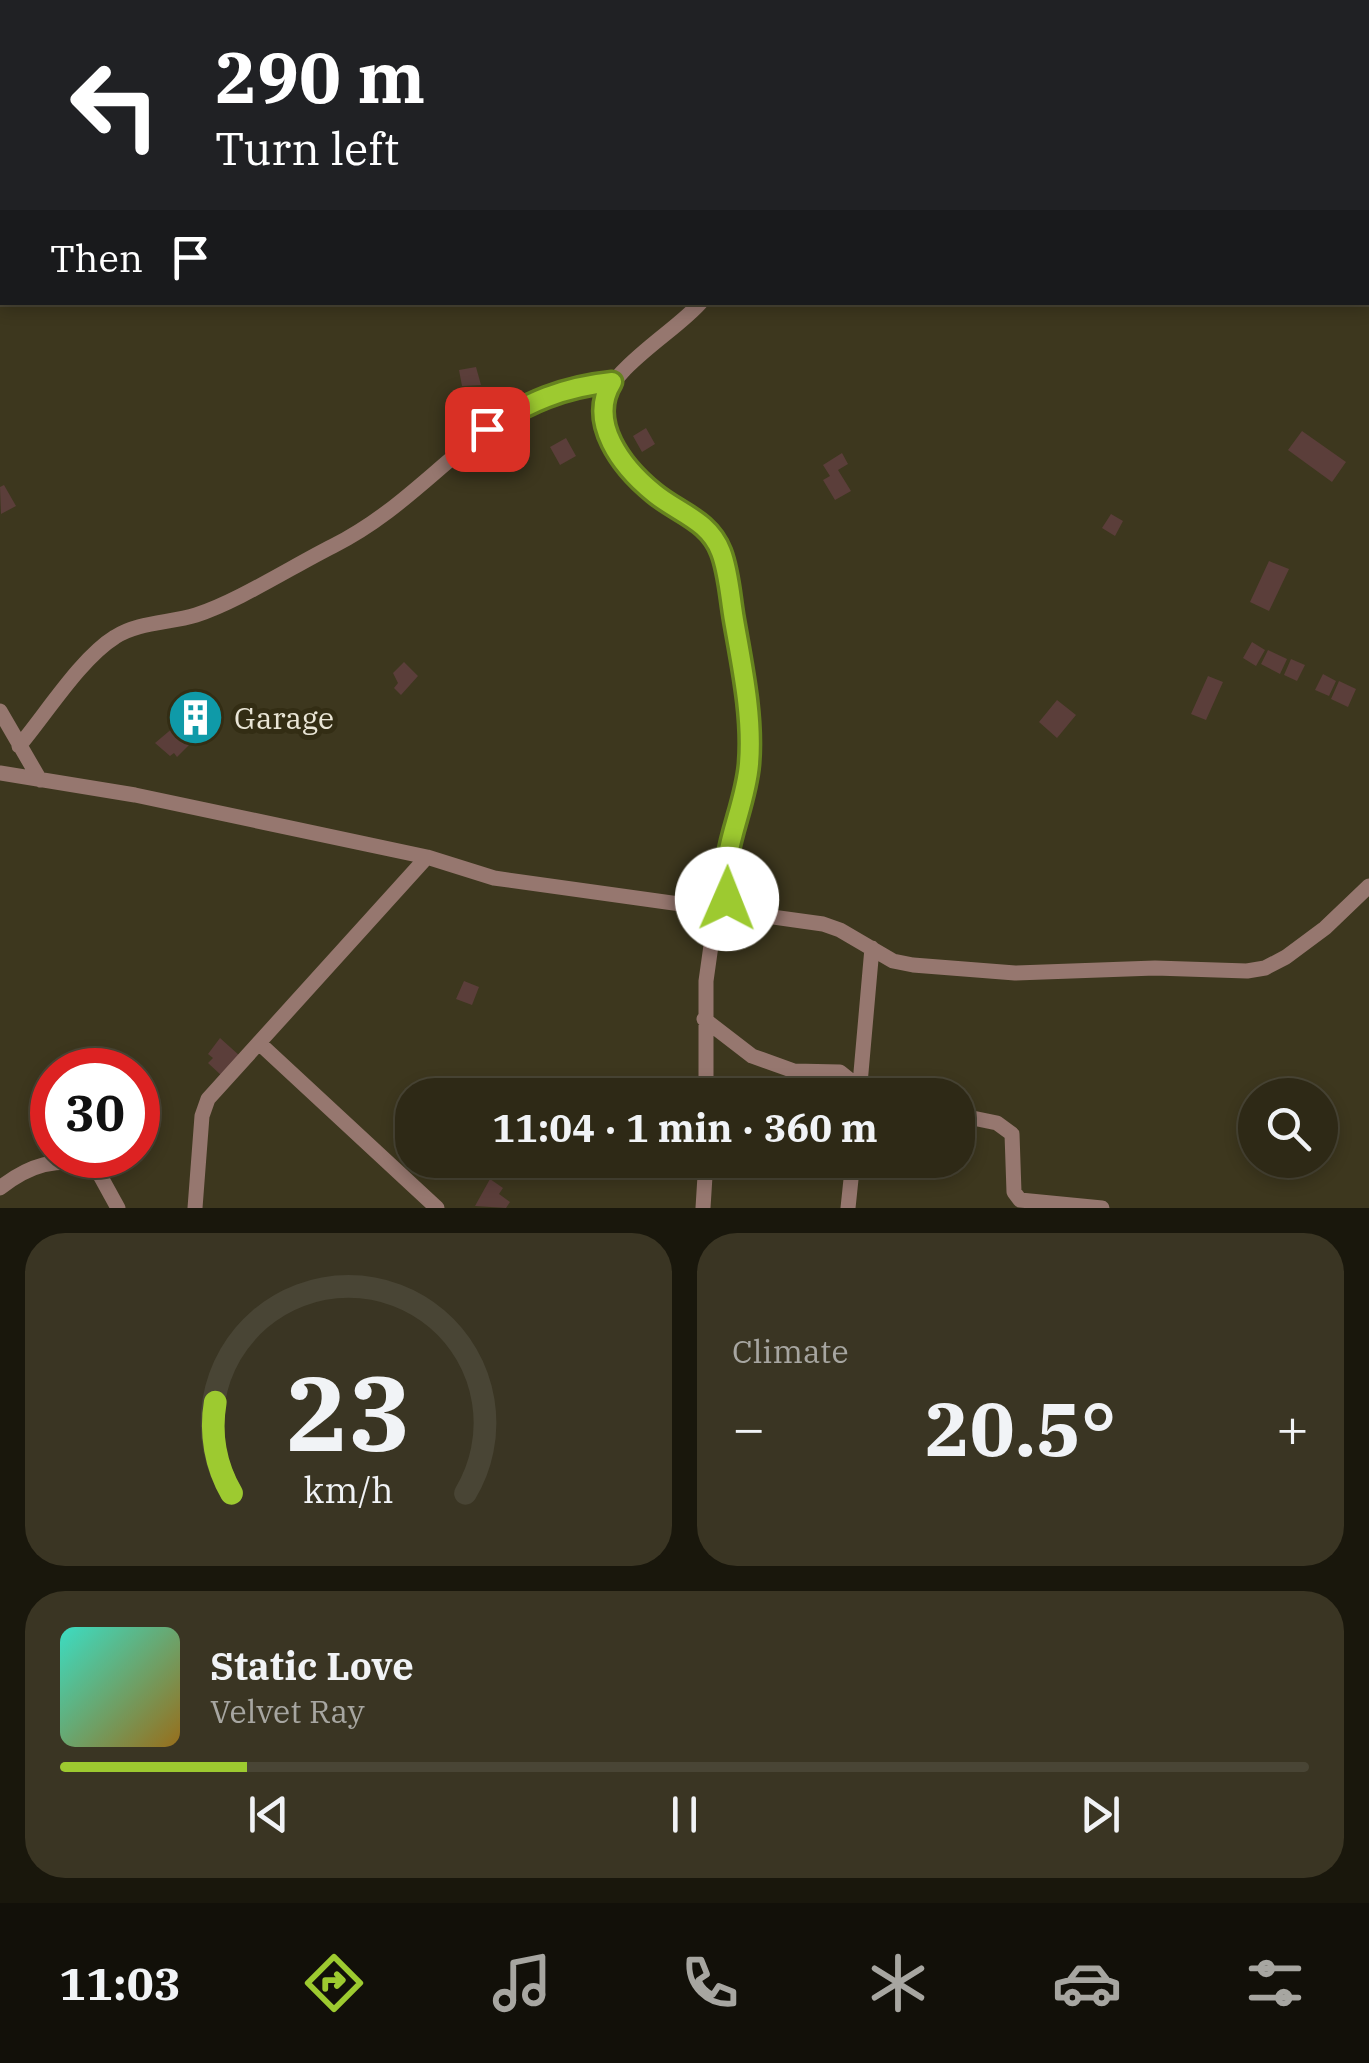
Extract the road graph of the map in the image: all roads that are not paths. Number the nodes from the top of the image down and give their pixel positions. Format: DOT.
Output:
graph roads {
  1 [pos="698,305"];
  2 [pos="612,382"];
  3 [pos="0,710"];
  4 [pos="20,746"];
  5 [pos="0,773"];
  6 [pos="40,780"];
  7 [pos="428,857"];
  8 [pos="1369,886"];
  9 [pos="716,910"];
  10 [pos="734,912"];
  11 [pos="872,948"];
  12 [pos="704,1019"];
  13 [pos="259,1043"];
  14 [pos="706,1078"];
  15 [pos="848,1078"];
  16 [pos="860,1078"];
  17 [pos="975,1120"];
  18 [pos="30,1169"];
  19 [pos="101,1178"];
  20 [pos="705,1178"];
  21 [pos="851,1178"];
  22 [pos="0,1188"];
  23 [pos="1012,1200"];
  24 [pos="118,1208"];
  25 [pos="195,1208"];
  26 [pos="438,1208"];
  27 [pos="703,1208"];
  28 [pos="848,1208"];
  29 [pos="1102,1208"];
  1 -- 2 [label="street"];
  2 -- 4 [label="street"];
  2 -- 10 [label="street"];
  3 -- 4 [label="street"];
  4 -- 6 [label="street"];
  5 -- 6 [label="street"];
  6 -- 7 [label="street"];
  7 -- 9 [label="street"];
  7 -- 13 [label="street"];
  8 -- 11 [label="street"];
  9 -- 10 [label="street"];
  9 -- 12 [label="street"];
  10 -- 11 [label="street"];
  11 -- 16 [label="street"];
  12 -- 14 [label="street"];
  12 -- 15 [label="street"];
  13 -- 25 [label="street"];
  13 -- 26 [label="street"];
  17 -- 23 [label="street"];
  18 -- 22 [label="street"];
  19 -- 24 [label="street"];
  20 -- 27 [label="street"];
  21 -- 28 [label="street"];
  23 -- 29 [label="street"];
}
